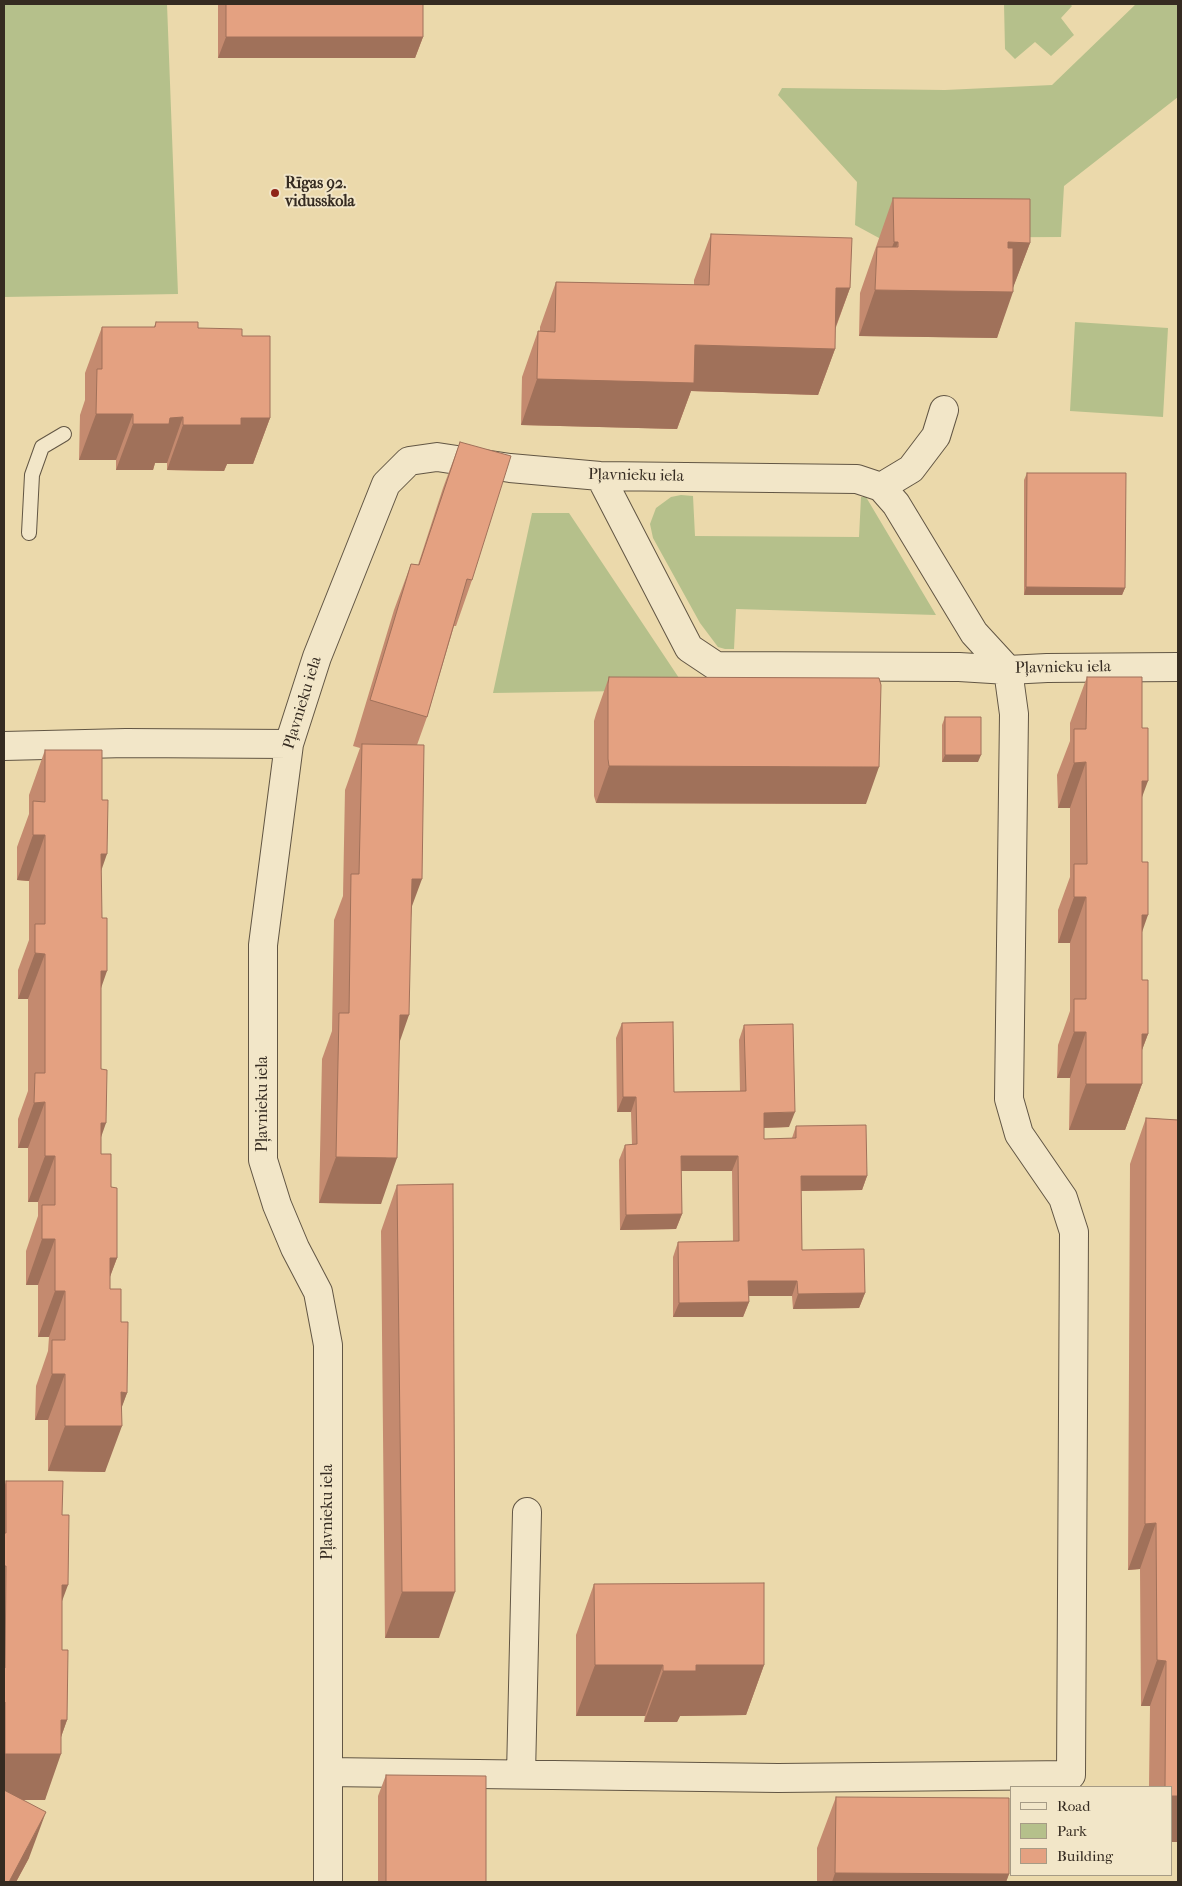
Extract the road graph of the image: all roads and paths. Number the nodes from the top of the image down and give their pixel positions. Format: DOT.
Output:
graph roads {
  1 [pos="944,410"];
  2 [pos="64,434"];
  3 [pos="600,476"];
  4 [pos="881,487"];
  5 [pos="29,533"];
  6 [pos="1178,667"];
  7 [pos="1008,670"];
  8 [pos="289,744"];
  9 [pos="4,746"];
  10 [pos="527,1512"];
  11 [pos="328,1772"];
  12 [pos="521,1774"];
  13 [pos="328,1882"];
  1 -- 4 [label="street"];
  2 -- 5 [label="lane"];
  3 -- 4 [label="street, Pļavnieku iela"];
  3 -- 7 [label="street"];
  3 -- 8 [label="street, Pļavnieku iela"];
  4 -- 7 [label="street, Pļavnieku iela"];
  6 -- 7 [label="street, Pļavnieku iela"];
  7 -- 12 [label="street"];
  8 -- 9 [label="street"];
  8 -- 11 [label="street, Pļavnieku iela"];
  10 -- 12 [label="street"];
  11 -- 12 [label="street"];
  11 -- 13 [label="street, Pļavnieku iela"];
}
